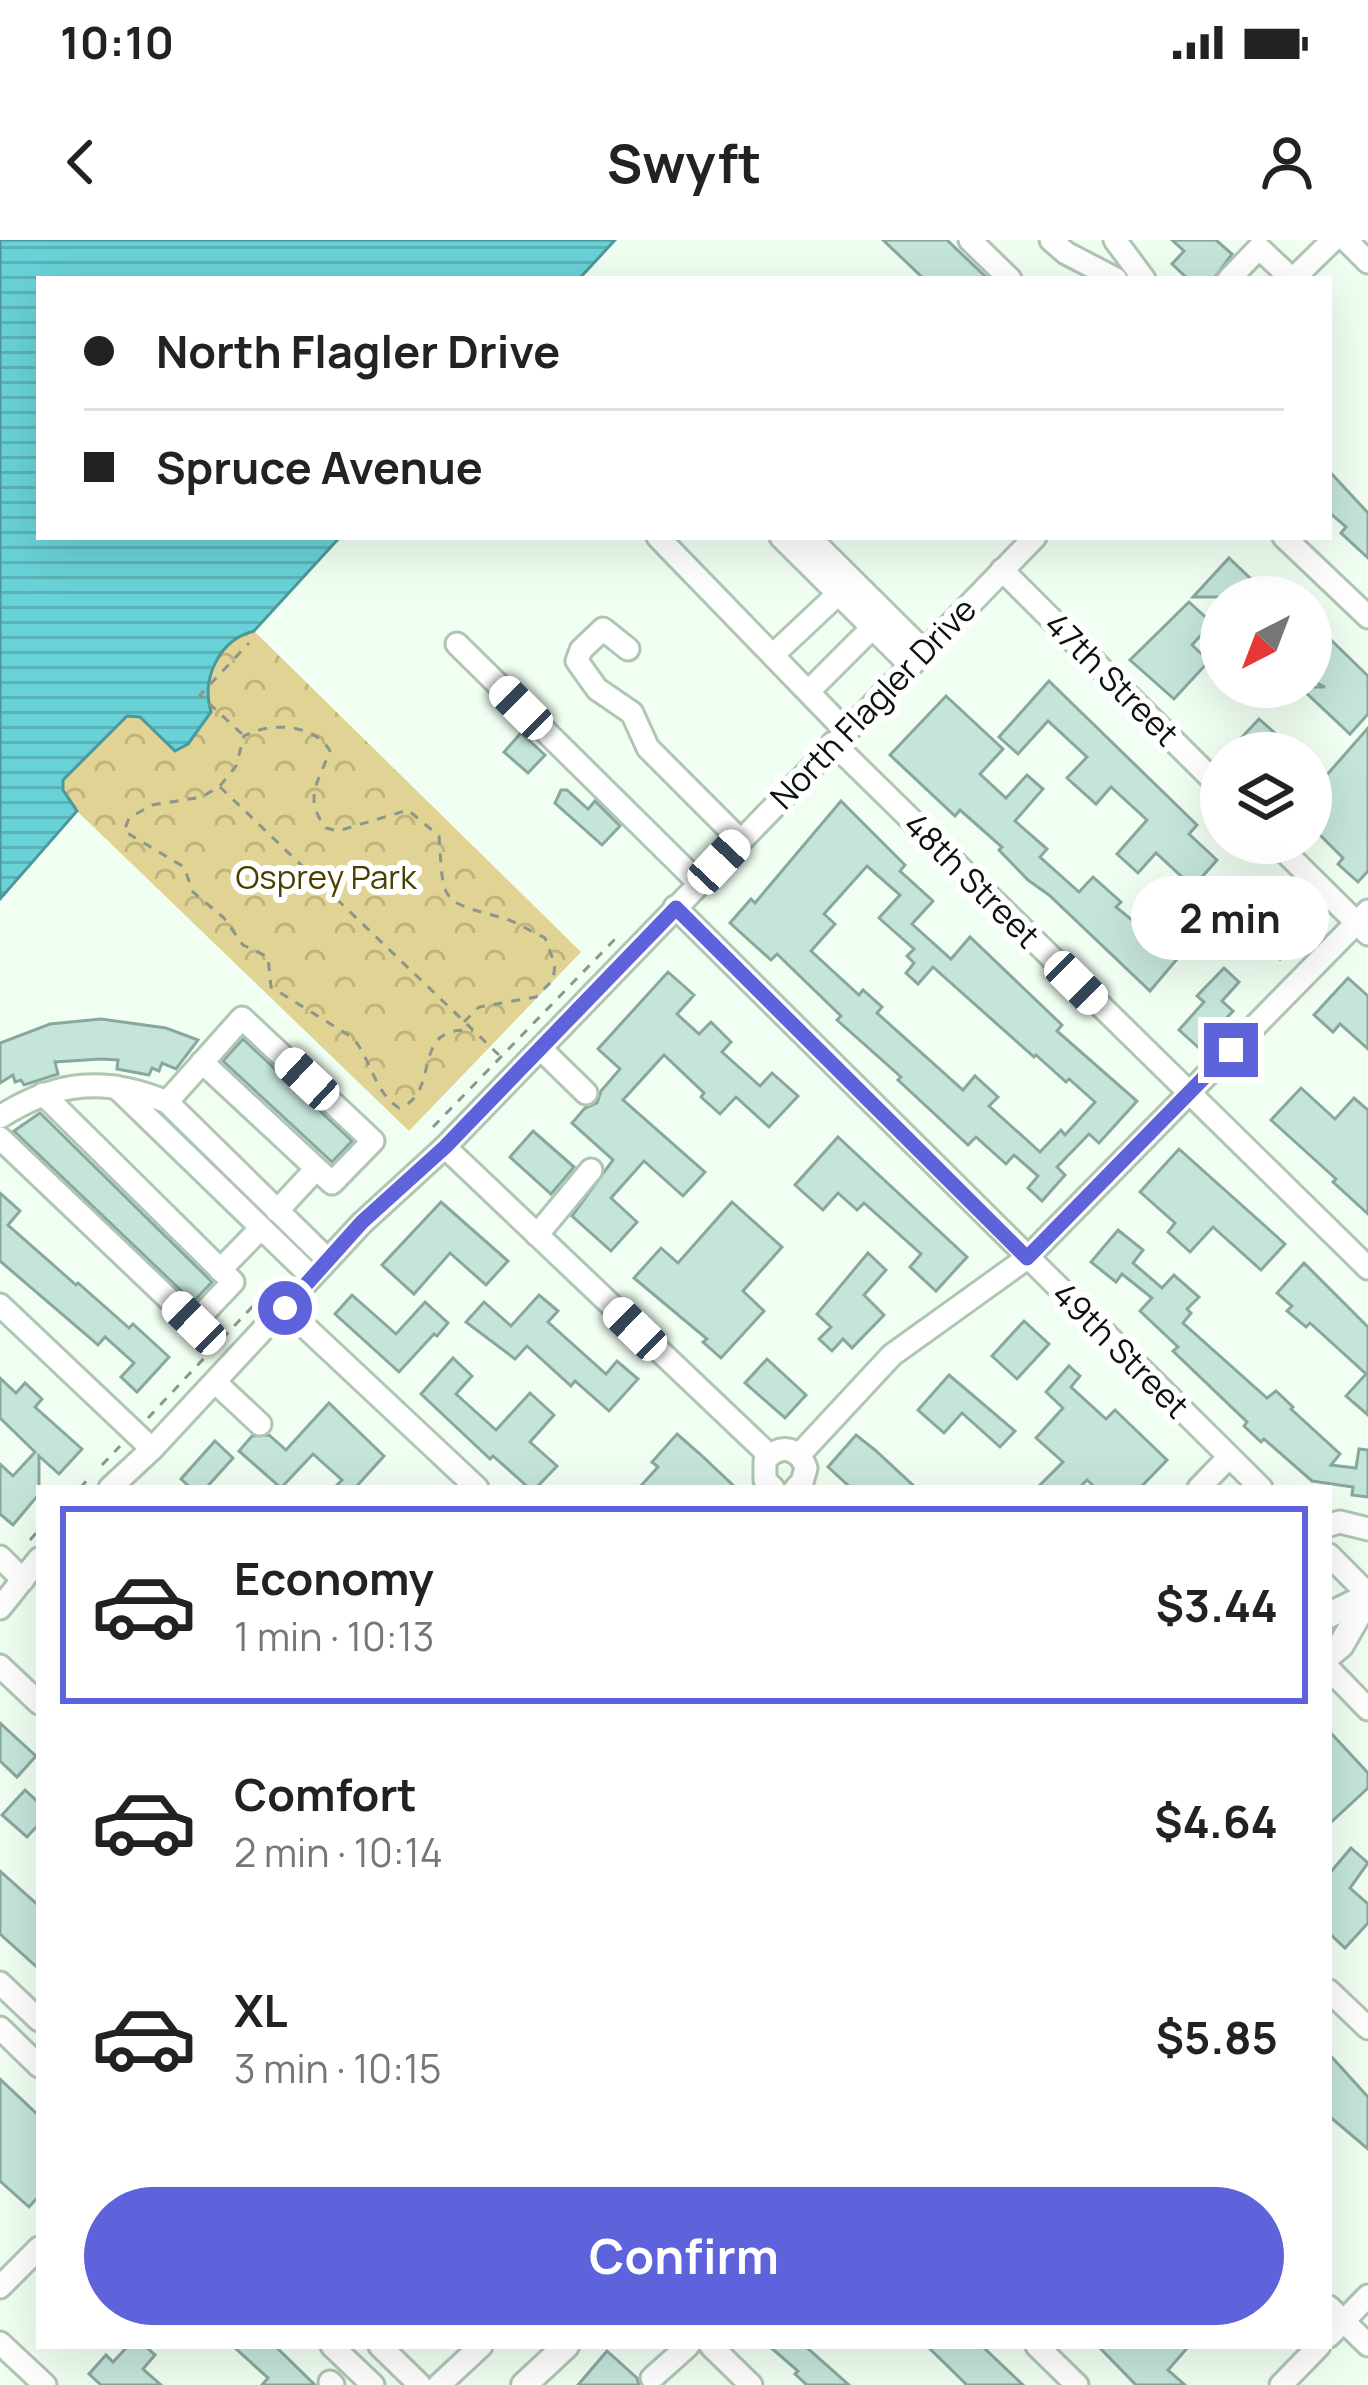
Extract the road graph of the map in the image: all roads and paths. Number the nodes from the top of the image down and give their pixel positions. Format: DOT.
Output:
graph roads {
  1 [pos="970,240"];
  2 [pos="1051,240"];
  3 [pos="1115,240"];
  4 [pos="1333,240"];
  5 [pos="1346,240"];
  6 [pos="1368,262"];
  7 [pos="1007,276"];
  8 [pos="1125,276"];
  9 [pos="1129,276"];
  10 [pos="1232,276"];
  11 [pos="1289,276"];
  12 [pos="1295,276"];
  13 [pos="661,540"];
  14 [pos="784,540"];
  15 [pos="812,540"];
  16 [pos="1032,540"];
  17 [pos="1287,540"];
  18 [pos="1002,571"];
  19 [pos="839,593"];
  20 [pos="1368,617"];
  21 [pos="873,627"];
  22 [pos="249,643"];
  23 [pos="457,644"];
  24 [pos="628,650"];
  25 [pos="774,654"];
  26 [pos="917,658"];
  27 [pos="809,691"];
  28 [pos="244,736"];
  29 [pos="839,736"];
  30 [pos="1200,767"];
  31 [pos="220,786"];
  32 [pos="740,840"];
  33 [pos="1299,864"];
  34 [pos="699,883"];
  35 [pos="676,908"];
  36 [pos="1364,923"];
  37 [pos="629,926"];
  38 [pos="464,1022"];
  39 [pos="473,1031"];
  40 [pos="541,1048"];
  41 [pos="500,1056"];
  42 [pos="202,1062"];
  43 [pos="116,1086"];
  44 [pos="586,1093"];
  45 [pos="43,1094"];
  46 [pos="1188,1095"];
  47 [pos="166,1102"];
  48 [pos="0,1117"];
  49 [pos="437,1120"];
  50 [pos="0,1138"];
  51 [pos="445,1147"];
  52 [pos="316,1168"];
  53 [pos="591,1170"];
  54 [pos="277,1211"];
  55 [pos="260,1228"];
  56 [pos="537,1235"];
  57 [pos="1027,1258"];
  58 [pos="327,1259"];
  59 [pos="1368,1268"];
  60 [pos="303,1269"];
  61 [pos="220,1270"];
  62 [pos="0,1305"];
  63 [pos="285,1308"];
  64 [pos="215,1382"];
  65 [pos="260,1424"];
  66 [pos="134,1432"];
  67 [pos="152,1449"];
  68 [pos="769,1455"];
  69 [pos="800,1455"];
  70 [pos="1228,1456"];
  71 [pos="126,1483"];
  72 [pos="83,1485"];
  73 [pos="474,1485"];
  74 [pos="768,1485"];
  75 [pos="803,1485"];
  76 [pos="1202,1485"];
  77 [pos="1258,1485"];
  78 [pos="1332,1524"];
  79 [pos="1368,1528"];
  80 [pos="0,1557"];
  81 [pos="1332,1558"];
  82 [pos="36,1563"];
  83 [pos="23,1580"];
  84 [pos="1368,1596"];
  85 [pos="0,1608"];
  86 [pos="1332,1614"];
  87 [pos="1332,1652"];
  88 [pos="0,1666"];
  89 [pos="1332,1672"];
  90 [pos="36,1700"];
  91 [pos="1368,1709"];
  92 [pos="0,1983"];
  93 [pos="1332,1993"];
  94 [pos="36,2017"];
  95 [pos="0,2028"];
  96 [pos="1368,2029"];
  97 [pos="36,2063"];
  98 [pos="36,2251"];
  99 [pos="0,2288"];
  100 [pos="1368,2296"];
  101 [pos="1334,2321"];
  102 [pos="0,2343"];
  103 [pos="1368,2345"];
  104 [pos="335,2349"];
  105 [pos="383,2349"];
  106 [pos="478,2349"];
  107 [pos="564,2349"];
  108 [pos="685,2349"];
  109 [pos="714,2349"];
  110 [pos="1040,2349"];
  111 [pos="1316,2349"];
  112 [pos="652,2378"];
  113 [pos="541,2379"];
  114 [pos="369,2384"];
  115 [pos="45,2385"];
  116 [pos="421,2385"];
  117 [pos="439,2385"];
  118 [pos="751,2385"];
  119 [pos="1077,2385"];
  120 [pos="1281,2385"];
  1 -- 7 [label="street"];
  2 -- 8 [label="street"];
  3 -- 9 [label="street"];
  4 -- 12 [label="street"];
  5 -- 6 [label="street"];
  10 -- 11 [label="street"];
  13 -- 25 [label="street, 48th Street"];
  14 -- 19 [label="street"];
  15 -- 26 [label="street"];
  16 -- 18 [label="street, North Flagler Drive"];
  17 -- 20 [label="street"];
  18 -- 26 [label="street, North Flagler Drive"];
  18 -- 30 [label="street, 47th Street"];
  19 -- 21 [label="street"];
  19 -- 25 [label="street"];
  21 -- 26 [label="street"];
  21 -- 27 [label="street"];
  22 -- 28 [label="path"];
  23 -- 34 [label="street"];
  24 -- 32 [label="street"];
  25 -- 27 [label="street, 48th Street"];
  26 -- 29 [label="street, North Flagler Drive"];
  27 -- 29 [label="street, 48th Street"];
  28 -- 31 [label="path"];
  28 -- 38 [label="path"];
  29 -- 32 [label="street, North Flagler Drive"];
  29 -- 46 [label="street, 48th Street"];
  31 -- 38 [label="path"];
  31 -- 39 [label="path"];
  32 -- 34 [label="street, North Flagler Drive"];
  33 -- 36 [label="street"];
  34 -- 35 [label="street, North Flagler Drive"];
  35 -- 40 [label="street, North Flagler Drive"];
  35 -- 57 [label="street, 49th Street"];
  36 -- 46 [label="street"];
  37 -- 41 [label="path"];
  38 -- 39 [label="path"];
  39 -- 41 [label="path"];
  40 -- 44 [label="street"];
  40 -- 51 [label="street, North Flagler Drive"];
  41 -- 49 [label="path"];
  42 -- 47 [label="street"];
  42 -- 52 [label="street"];
  42 -- 52 [label="street"];
  43 -- 45 [label="street"];
  43 -- 47 [label="street"];
  43 -- 55 [label="street"];
  45 -- 48 [label="street"];
  45 -- 61 [label="street"];
  46 -- 57 [label="street"];
  46 -- 59 [label="street, 48th Street"];
  47 -- 54 [label="street"];
  50 -- 61 [label="street"];
  51 -- 56 [label="street"];
  51 -- 58 [label="street, North Flagler Drive"];
  52 -- 54 [label="street"];
  53 -- 56 [label="street"];
  54 -- 58 [label="street"];
  55 -- 60 [label="street"];
  55 -- 61 [label="street"];
  56 -- 68 [label="street"];
  57 -- 69 [label="street"];
  57 -- 70 [label="street, 49th Street"];
  58 -- 60 [label="street, North Flagler Drive"];
  60 -- 63 [label="street, North Flagler Drive"];
  60 -- 66 [label="path"];
  62 -- 66 [label="street"];
  63 -- 64 [label="street, North Flagler Drive"];
  63 -- 73 [label="street"];
  64 -- 65 [label="street"];
  64 -- 67 [label="street, North Flagler Drive"];
  66 -- 67 [label="street"];
  66 -- 72 [label="path"];
  67 -- 71 [label="street, North Flagler Drive"];
  68 -- 69 [label="street"];
  68 -- 74 [label="street"];
  69 -- 75 [label="street"];
  70 -- 76 [label="street"];
  70 -- 77 [label="street, 49th Street"];
  78 -- 79 [label="street"];
  80 -- 83 [label="street"];
  81 -- 84 [label="street"];
  82 -- 83 [label="street"];
  83 -- 85 [label="street"];
  84 -- 86 [label="main road"];
  84 -- 87 [label="main road"];
  88 -- 90 [label="street"];
  89 -- 91 [label="street"];
  92 -- 94 [label="street"];
  93 -- 96 [label="street"];
  95 -- 97 [label="street"];
  98 -- 99 [label="street"];
  100 -- 101 [label="street"];
  101 -- 103 [label="street"];
  102 -- 115 [label="street"];
  104 -- 114 [label="street"];
  105 -- 116 [label="street"];
  106 -- 117 [label="street"];
  107 -- 113 [label="main road"];
  108 -- 112 [label="street"];
  109 -- 118 [label="street"];
  110 -- 119 [label="street"];
  111 -- 120 [label="street"];
}
